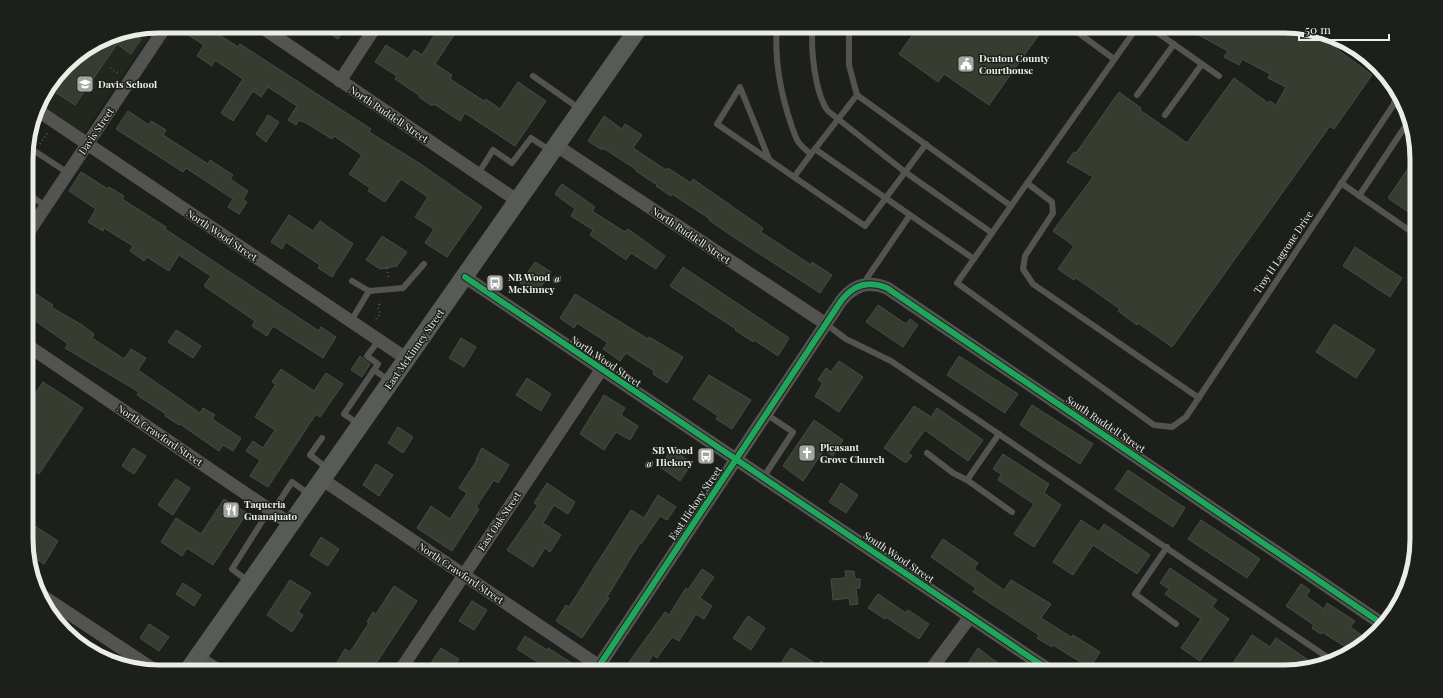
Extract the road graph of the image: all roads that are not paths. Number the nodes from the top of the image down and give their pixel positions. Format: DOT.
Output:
graph roads {
  1 [pos="161,33"];
  2 [pos="270,33"];
  3 [pos="371,33"];
  4 [pos="635,33"];
  5 [pos="777,33"];
  6 [pos="813,33"];
  7 [pos="849,33"];
  8 [pos="1079,33"];
  9 [pos="1133,33"];
  10 [pos="1158,33"];
  11 [pos="1174,44"];
  12 [pos="1114,59"];
  13 [pos="1202,64"];
  14 [pos="533,76"];
  15 [pos="1219,76"];
  16 [pos="340,81"];
  17 [pos="857,95"];
  18 [pos="1137,95"];
  19 [pos="1396,101"];
  20 [pos="582,110"];
  21 [pos="42,113"];
  22 [pos="1165,115"];
  23 [pos="838,120"];
  24 [pos="1406,126"];
  25 [pos="87,144"];
  26 [pos="926,144"];
  27 [pos="555,149"];
  28 [pos="33,150"];
  29 [pos="813,152"];
  30 [pos="769,159"];
  31 [pos="905,172"];
  32 [pos="68,173"];
  33 [pos="478,174"];
  34 [pos="794,177"];
  35 [pos="1026,183"];
  36 [pos="1341,183"];
  37 [pos="1358,196"];
  38 [pos="33,198"];
  39 [pos="886,198"];
  40 [pos="518,201"];
  41 [pos="46,206"];
  42 [pos="1011,206"];
  43 [pos="910,215"];
  44 [pos="33,226"];
  45 [pos="1410,231"];
  46 [pos="992,233"];
  47 [pos="974,258"];
  48 [pos="424,264"];
  49 [pos="465,277"];
  50 [pos="352,281"];
  51 [pos="866,284"];
  52 [pos="369,292"];
  53 [pos="351,321"];
  54 [pos="826,324"];
  55 [pos="379,340"];
  56 [pos="33,349"];
  57 [pos="407,359"];
  58 [pos="374,370"];
  59 [pos="601,370"];
  60 [pos="391,382"];
  61 [pos="1199,398"];
  62 [pos="766,414"];
  63 [pos="361,425"];
  64 [pos="999,434"];
  65 [pos="322,438"];
  66 [pos="927,453"];
  67 [pos="736,460"];
  68 [pos="326,475"];
  69 [pos="763,478"];
  70 [pos="967,480"];
  71 [pos="312,496"];
  72 [pos="271,510"];
  73 [pos="1012,512"];
  74 [pos="292,524"];
  75 [pos="1167,547"];
  76 [pos="463,575"];
  77 [pos="251,584"];
  78 [pos="49,601"];
  79 [pos="970,617"];
  80 [pos="1379,622"];
  81 [pos="1176,624"];
  82 [pos="198,657"];
  83 [pos="1327,657"];
  84 [pos="146,664"];
  85 [pos="192,665"];
  86 [pos="210,665"];
  87 [pos="404,665"];
  88 [pos="594,665"];
  89 [pos="604,665"];
  90 [pos="934,665"];
  91 [pos="1042,665"];
  1 -- 25 [label="street, Davis Street"];
  2 -- 16 [label="street, North Ruddell Street"];
  3 -- 16 [label="street"];
  4 -- 20 [label="main road, East McKinney Street"];
  5 -- 29 [label="lane"];
  6 -- 23 [label="lane"];
  7 -- 17 [label="lane"];
  8 -- 12 [label="lane"];
  9 -- 12 [label="lane"];
  10 -- 11 [label="lane"];
  11 -- 13 [label="lane"];
  11 -- 18 [label="lane"];
  12 -- 35 [label="lane"];
  13 -- 15 [label="lane"];
  13 -- 22 [label="lane"];
  14 -- 20 [label="lane"];
  16 -- 33 [label="street, North Ruddell Street"];
  17 -- 23 [label="lane"];
  17 -- 26 [label="lane"];
  19 -- 36 [label="lane, Troy H Lagrone Drive"];
  20 -- 27 [label="main road, East McKinney Street"];
  21 -- 25 [label="street, North Wood Street"];
  23 -- 29 [label="lane"];
  23 -- 31 [label="lane"];
  24 -- 37 [label="lane"];
  25 -- 32 [label="street, Davis Street"];
  25 -- 53 [label="street, North Wood Street"];
  26 -- 31 [label="lane"];
  26 -- 42 [label="lane"];
  27 -- 33 [label="lane"];
  27 -- 40 [label="main road, East McKinney Street"];
  27 -- 54 [label="street, North Ruddell Street"];
  28 -- 32 [label="lane"];
  29 -- 34 [label="lane"];
  29 -- 39 [label="lane"];
  30 -- 30 [label="lane"];
  30 -- 34 [label="lane"];
  31 -- 39 [label="lane"];
  31 -- 46 [label="lane"];
  32 -- 41 [label="street, Davis Street"];
  33 -- 40 [label="street, North Ruddell Street"];
  34 -- 39 [label="lane"];
  35 -- 42 [label="lane"];
  35 -- 61 [label="lane"];
  36 -- 37 [label="lane"];
  36 -- 61 [label="lane, Troy H Lagrone Drive"];
  37 -- 45 [label="lane"];
  38 -- 41 [label="lane"];
  39 -- 43 [label="lane"];
  40 -- 49 [label="main road, East McKinney Street"];
  41 -- 44 [label="street, Davis Street"];
  42 -- 46 [label="lane"];
  43 -- 47 [label="lane"];
  43 -- 51 [label="lane"];
  46 -- 47 [label="lane"];
  47 -- 61 [label="lane, Troy H Lagrone Drive"];
  48 -- 52 [label="lane"];
  49 -- 57 [label="main road, East McKinney Street"];
  49 -- 59 [label="street, North Wood Street"];
  50 -- 52 [label="lane"];
  51 -- 54 [label="street"];
  51 -- 80 [label="street, South Ruddell Street"];
  52 -- 53 [label="lane"];
  53 -- 55 [label="street, North Wood Street"];
  54 -- 62 [label="street, East Hickory Street"];
  54 -- 64 [label="lane"];
  55 -- 57 [label="street, North Wood Street"];
  55 -- 58 [label="lane"];
  56 -- 72 [label="street, North Crawford Street"];
  57 -- 60 [label="main road, East McKinney Street"];
  58 -- 60 [label="lane"];
  58 -- 63 [label="lane"];
  59 -- 67 [label="street, North Wood Street"];
  59 -- 76 [label="street, East Oak Street"];
  60 -- 63 [label="main road, East McKinney Street"];
  62 -- 67 [label="street, East Hickory Street"];
  62 -- 69 [label="lane"];
  63 -- 68 [label="main road, East McKinney Street"];
  64 -- 70 [label="lane"];
  64 -- 75 [label="lane"];
  65 -- 68 [label="lane"];
  66 -- 70 [label="lane"];
  67 -- 69 [label="street, South Wood Street"];
  67 -- 89 [label="street, East Hickory Street"];
  68 -- 71 [label="main road, East McKinney Street"];
  68 -- 76 [label="street, North Crawford Street"];
  69 -- 79 [label="street, South Wood Street"];
  70 -- 73 [label="lane"];
  71 -- 72 [label="lane"];
  71 -- 74 [label="main road, East McKinney Street"];
  72 -- 74 [label="street, North Crawford Street"];
  72 -- 77 [label="lane"];
  74 -- 77 [label="main road, East McKinney Street"];
  75 -- 81 [label="lane"];
  75 -- 83 [label="lane"];
  76 -- 87 [label="street, East Oak Street"];
  76 -- 88 [label="street, North Crawford Street"];
  77 -- 82 [label="main road, East McKinney Street"];
  78 -- 84 [label="street"];
  79 -- 90 [label="street"];
  79 -- 91 [label="street, South Wood Street"];
  82 -- 85 [label="main road, East McKinney Street"];
  82 -- 86 [label="street"];
}
